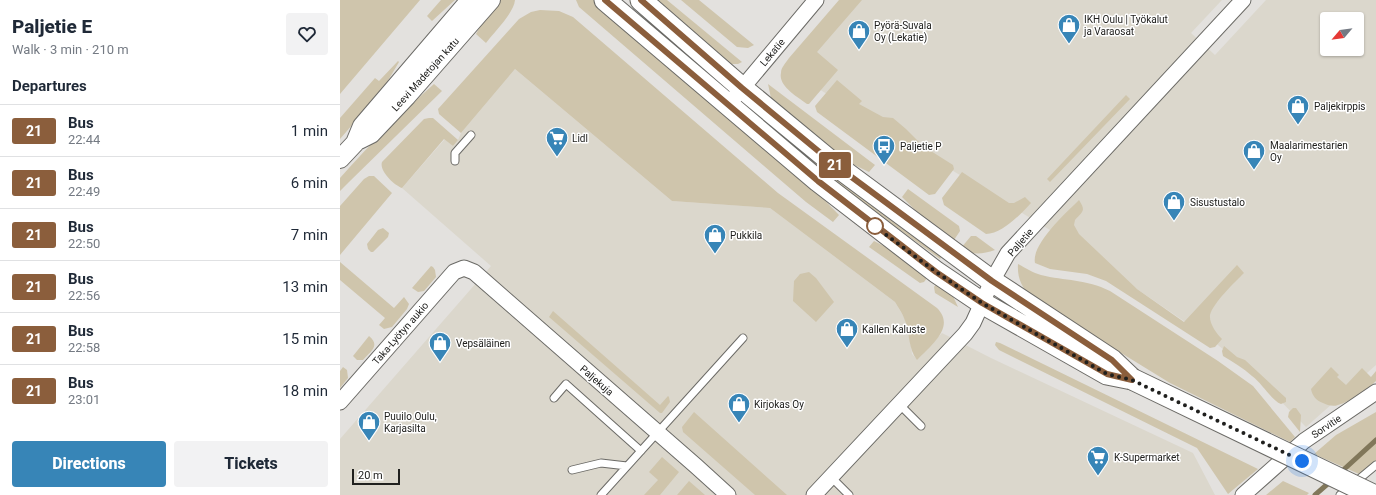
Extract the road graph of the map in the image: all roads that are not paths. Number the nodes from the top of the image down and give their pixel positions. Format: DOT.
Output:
graph roads {
  1 [pos="470,0"];
  2 [pos="491,0"];
  3 [pos="606,0"];
  4 [pos="641,0"];
  5 [pos="816,0"];
  6 [pos="1243,0"];
  7 [pos="742,88"];
  8 [pos="728,105"];
  9 [pos="471,135"];
  10 [pos="355,143"];
  11 [pos="340,159"];
  12 [pos="454,161"];
  13 [pos="464,268"];
  14 [pos="992,281"];
  15 [pos="982,303"];
  16 [pos="743,338"];
  17 [pos="1132,380"];
  18 [pos="1376,392"];
  19 [pos="554,398"];
  20 [pos="340,402"];
  21 [pos="899,404"];
  22 [pos="921,426"];
  23 [pos="658,432"];
  24 [pos="641,451"];
  25 [pos="1376,465"];
  26 [pos="627,466"];
  27 [pos="572,470"];
  28 [pos="831,477"];
  29 [pos="601,495"];
  30 [pos="728,495"];
  31 [pos="814,495"];
  32 [pos="849,495"];
  33 [pos="1242,495"];
  34 [pos="1340,495"];
  35 [pos="1373,495"];
  1 -- 10 [label="street, Leevi Madetojan katu"];
  2 -- 10 [label="street, Leevi Madetojan katu"];
  3 -- 8 [label="main road"];
  4 -- 7 [label="main road"];
  5 -- 7 [label="street, Lekatie"];
  6 -- 14 [label="street, Paljetie"];
  7 -- 8 [label="street, Lekatie"];
  7 -- 14 [label="main road"];
  8 -- 15 [label="main road"];
  9 -- 12 [label="lane"];
  10 -- 11 [label="street, Leevi Madetojan katu"];
  13 -- 20 [label="street, Taka-Lyötyn aukio"];
  13 -- 23 [label="street, Paljekuja"];
  14 -- 15 [label="street, Paljetie"];
  14 -- 17 [label="main road"];
  15 -- 17 [label="main road"];
  15 -- 21 [label="street, Paljetie"];
  16 -- 23 [label="lane"];
  17 -- 35 [label="main road, bridge"];
  18 -- 33 [label="street, Sorvitie"];
  19 -- 24 [label="lane"];
  21 -- 22 [label="lane"];
  21 -- 28 [label="street, Paljetie"];
  23 -- 24 [label="lane"];
  23 -- 30 [label="street, Paljekuja"];
  24 -- 26 [label="lane"];
  25 -- 34 [label="lane"];
  26 -- 27 [label="lane"];
  26 -- 29 [label="lane"];
  28 -- 31 [label="street, Paljetie"];
  28 -- 32 [label="lane"];
}
